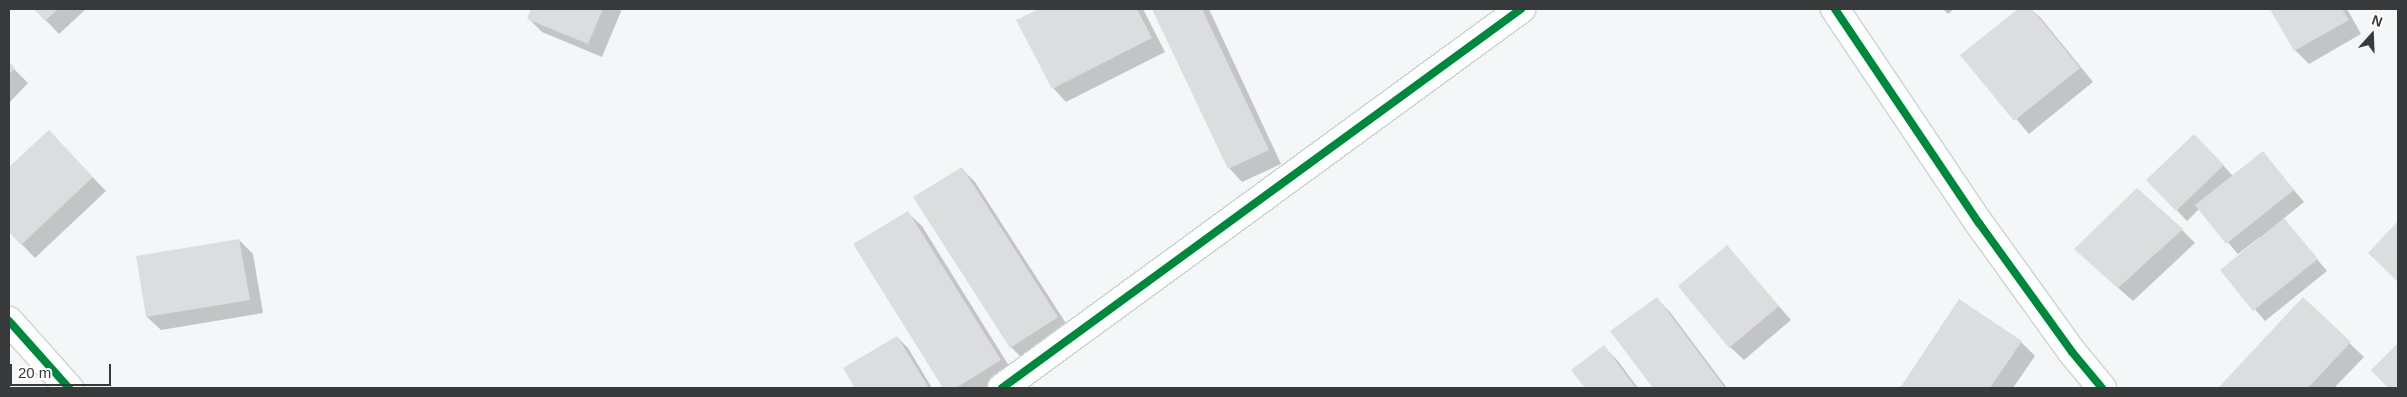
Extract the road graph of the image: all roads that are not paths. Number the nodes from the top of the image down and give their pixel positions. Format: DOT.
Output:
graph roads {
  1 [pos="1521,9"];
  2 [pos="1835,9"];
  3 [pos="9,321"];
  4 [pos="69,388"];
  5 [pos="1002,388"];
  6 [pos="2102,388"];
  1 -- 5 [label="street"];
  2 -- 6 [label="street"];
  3 -- 4 [label="street"];
}
